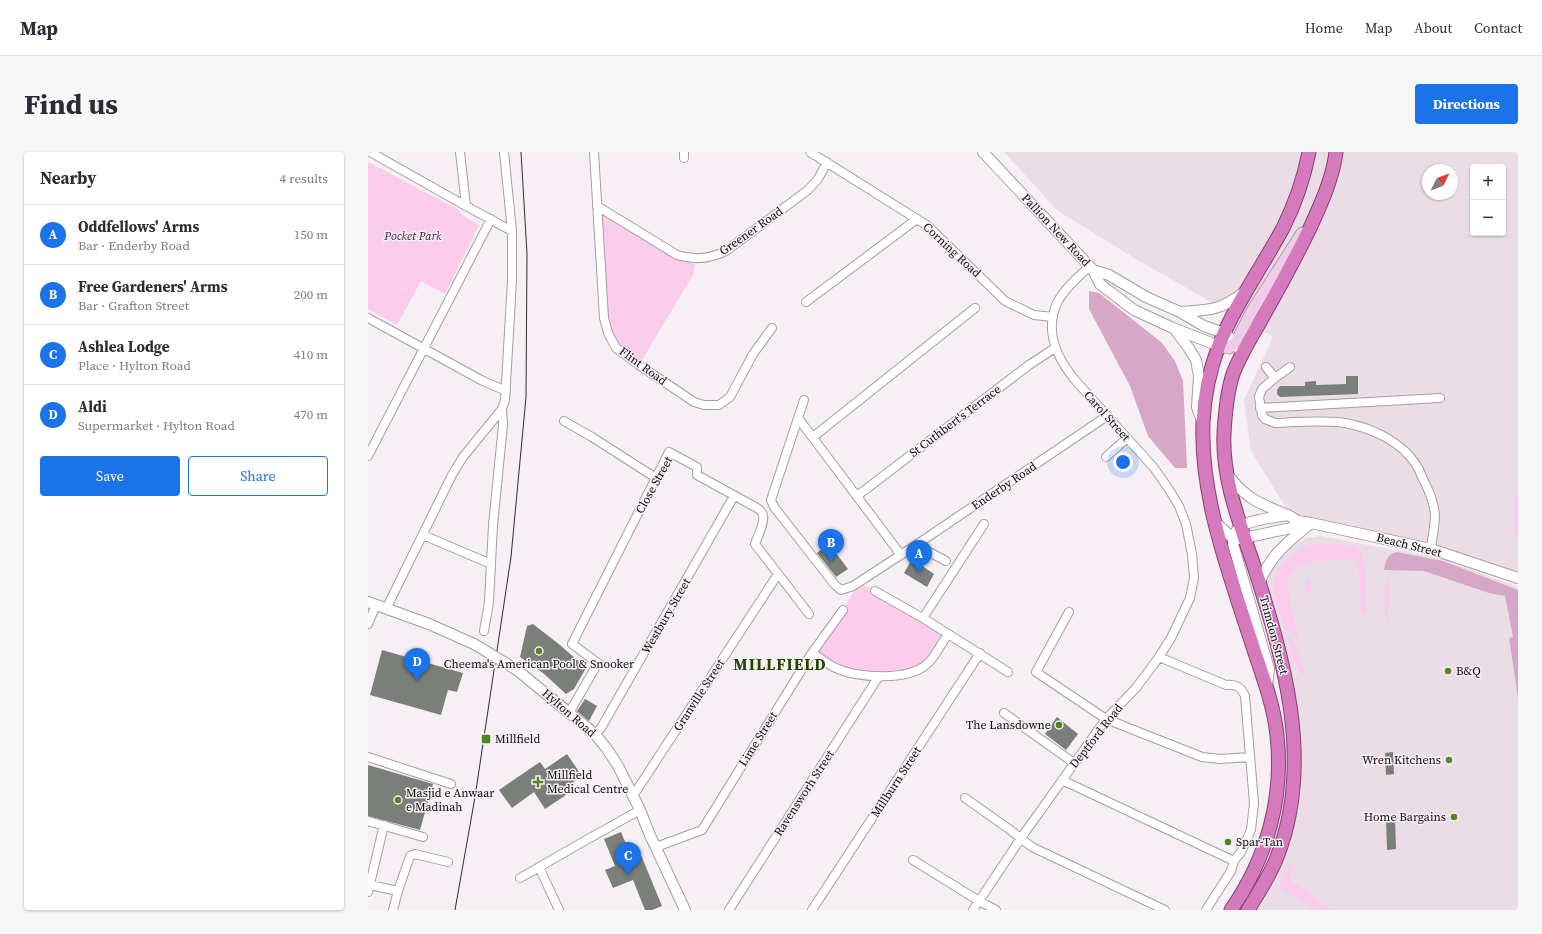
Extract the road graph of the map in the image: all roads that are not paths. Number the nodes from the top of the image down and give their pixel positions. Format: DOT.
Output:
graph roads {
  1 [pos="370,152"];
  2 [pos="460,152"];
  3 [pos="504,152"];
  4 [pos="594,152"];
  5 [pos="810,152"];
  6 [pos="983,152"];
  7 [pos="1309,152"];
  8 [pos="1336,152"];
  9 [pos="827,162"];
  10 [pos="466,206"];
  11 [pos="597,206"];
  12 [pos="1318,210"];
  13 [pos="491,219"];
  14 [pos="917,219"];
  15 [pos="512,231"];
  16 [pos="1092,268"];
  17 [pos="1245,292"];
  18 [pos="806,302"];
  19 [pos="975,308"];
  20 [pos="1180,312"];
  21 [pos="1053,317"];
  22 [pos="368,318"];
  23 [pos="772,328"];
  24 [pos="1173,328"];
  25 [pos="1224,334"];
  26 [pos="1236,342"];
  27 [pos="1219,346"];
  28 [pos="424,348"];
  29 [pos="1055,348"];
  30 [pos="1240,356"];
  31 [pos="1266,367"];
  32 [pos="1290,367"];
  33 [pos="1275,378"];
  34 [pos="506,390"];
  35 [pos="1440,398"];
  36 [pos="804,400"];
  37 [pos="1260,408"];
  38 [pos="502,409"];
  39 [pos="1108,416"];
  40 [pos="798,418"];
  41 [pos="564,421"];
  42 [pos="1203,423"];
  43 [pos="813,437"];
  44 [pos="1126,438"];
  45 [pos="368,456"];
  46 [pos="1106,457"];
  47 [pos="1227,474"];
  48 [pos="656,478"];
  49 [pos="734,496"];
  50 [pos="857,496"];
  51 [pos="1288,515"];
  52 [pos="1298,521"];
  53 [pos="1215,522"];
  54 [pos="1311,523"];
  55 [pos="984,524"];
  56 [pos="1241,526"];
  57 [pos="423,535"];
  58 [pos="1239,538"];
  59 [pos="916,545"];
  60 [pos="1430,549"];
  61 [pos="1192,554"];
  62 [pos="901,555"];
  63 [pos="946,561"];
  64 [pos="492,564"];
  65 [pos="778,574"];
  66 [pos="1518,578"];
  67 [pos="1259,583"];
  68 [pos="875,590"];
  69 [pos="372,604"];
  70 [pos="386,609"];
  71 [pos="844,610"];
  72 [pos="1069,612"];
  73 [pos="809,614"];
  74 [pos="923,618"];
  75 [pos="368,624"];
  76 [pos="484,631"];
  77 [pos="948,634"];
  78 [pos="812,653"];
  79 [pos="980,654"];
  80 [pos="1159,657"];
  81 [pos="1008,672"];
  82 [pos="878,676"];
  83 [pos="1266,689"];
  84 [pos="569,713"];
  85 [pos="1004,713"];
  86 [pos="1106,719"];
  87 [pos="595,734"];
  88 [pos="368,757"];
  89 [pos="1250,757"];
  90 [pos="1074,763"];
  91 [pos="1062,780"];
  92 [pos="451,784"];
  93 [pos="633,796"];
  94 [pos="965,798"];
  95 [pos="640,810"];
  96 [pos="368,821"];
  97 [pos="384,825"];
  98 [pos="423,837"];
  99 [pos="1021,838"];
  100 [pos="656,847"];
  101 [pos="913,860"];
  102 [pos="1234,861"];
  103 [pos="448,862"];
  104 [pos="539,867"];
  105 [pos="520,878"];
  106 [pos="369,888"];
  107 [pos="398,891"];
  108 [pos="979,901"];
  109 [pos="393,910"];
  110 [pos="559,910"];
  111 [pos="684,910"];
  112 [pos="729,910"];
  113 [pos="812,910"];
  114 [pos="973,910"];
  115 [pos="996,910"];
  116 [pos="1165,910"];
  117 [pos="1206,910"];
  118 [pos="1231,910"];
  119 [pos="1248,910"];
  1 -- 10 [label="street"];
  2 -- 10 [label="street"];
  3 -- 15 [label="street"];
  4 -- 11 [label="street, Flint Road"];
  5 -- 9 [label="street, Corning Road"];
  6 -- 16 [label="street, Pallion New Road"];
  7 -- 17 [label="highway, Trimdon Street"];
  8 -- 12 [label="highway, Trimdon Street"];
  9 -- 11 [label="street, Greener Road"];
  9 -- 14 [label="street, Corning Road"];
  10 -- 13 [label="street"];
  11 -- 23 [label="street, Flint Road"];
  12 -- 26 [label="main road"];
  12 -- 30 [label="highway, Trimdon Street"];
  13 -- 15 [label="street"];
  13 -- 28 [label="street"];
  14 -- 18 [label="street"];
  14 -- 21 [label="street, Corning Road"];
  15 -- 34 [label="street"];
  16 -- 20 [label="street"];
  16 -- 21 [label="street"];
  16 -- 24 [label="street, Pallion New Road"];
  17 -- 20 [label="street"];
  17 -- 25 [label="highway, Trimdon Street"];
  19 -- 43 [label="street"];
  20 -- 25 [label="street"];
  21 -- 29 [label="street, Carol Street"];
  22 -- 28 [label="street"];
  24 -- 27 [label="street, Pallion New Road"];
  24 -- 42 [label="street, Pallion New Road"];
  25 -- 26 [label="street"];
  25 -- 27 [label="highway, Trimdon Street"];
  26 -- 27 [label="main road"];
  26 -- 30 [label="street"];
  27 -- 42 [label="highway, Trimdon Street"];
  28 -- 34 [label="street"];
  28 -- 45 [label="street"];
  29 -- 39 [label="street, Carol Street"];
  29 -- 50 [label="street, St Cuthbert's Terrace"];
  30 -- 47 [label="highway, Trimdon Street"];
  31 -- 33 [label="street"];
  32 -- 33 [label="street"];
  33 -- 37 [label="street"];
  34 -- 38 [label="street"];
  35 -- 37 [label="street"];
  36 -- 40 [label="street"];
  37 -- 60 [label="street"];
  38 -- 57 [label="street"];
  38 -- 64 [label="street"];
  39 -- 44 [label="street, Carol Street"];
  39 -- 59 [label="street, Enderby Road"];
  40 -- 43 [label="street"];
  40 -- 62 [label="street, Enderby Road"];
  41 -- 48 [label="street"];
  42 -- 53 [label="highway, Trimdon Street"];
  43 -- 50 [label="street"];
  44 -- 46 [label="street"];
  44 -- 61 [label="street, Carol Street"];
  47 -- 51 [label="street, Beach Street"];
  47 -- 56 [label="highway, Trimdon Street"];
  48 -- 49 [label="street, Close Street"];
  48 -- 84 [label="street, Close Street"];
  49 -- 65 [label="street, Close Street"];
  49 -- 87 [label="street, Westbury Street"];
  50 -- 62 [label="street"];
  51 -- 52 [label="street, Beach Street"];
  51 -- 56 [label="street"];
  52 -- 54 [label="street, Beach Street"];
  52 -- 58 [label="street"];
  53 -- 58 [label="street"];
  53 -- 83 [label="highway, Trimdon Street"];
  54 -- 60 [label="street, Beach Street"];
  54 -- 67 [label="street"];
  55 -- 74 [label="street"];
  56 -- 58 [label="highway, Trimdon Street"];
  57 -- 64 [label="street"];
  57 -- 70 [label="street"];
  58 -- 67 [label="highway, Trimdon Street"];
  58 -- 83 [label="street"];
  59 -- 62 [label="street, Enderby Road"];
  59 -- 63 [label="street"];
  60 -- 66 [label="street, Beach Street"];
  61 -- 80 [label="street, Deptford Road"];
  64 -- 76 [label="street"];
  65 -- 73 [label="street, Close Street"];
  65 -- 93 [label="street, Granville Street"];
  67 -- 119 [label="highway, Trimdon Street"];
  68 -- 74 [label="street"];
  69 -- 70 [label="street, Hylton Road"];
  69 -- 75 [label="street"];
  70 -- 84 [label="street, Hylton Road, bridge"];
  71 -- 78 [label="street, Lime Street"];
  72 -- 86 [label="street"];
  74 -- 77 [label="street"];
  77 -- 79 [label="street"];
  77 -- 82 [label="street"];
  78 -- 82 [label="street"];
  78 -- 100 [label="street, Lime Street"];
  79 -- 81 [label="street"];
  79 -- 113 [label="street, Millburn Street"];
  80 -- 86 [label="street, Deptford Road"];
  80 -- 89 [label="street"];
  82 -- 112 [label="street, Ravensworh Street"];
  83 -- 118 [label="highway, Trimdon Street"];
  84 -- 87 [label="street, Hylton Road"];
  85 -- 90 [label="street"];
  86 -- 89 [label="street"];
  86 -- 90 [label="street, Deptford Road"];
  87 -- 93 [label="street, Hylton Road"];
  88 -- 92 [label="street"];
  89 -- 102 [label="street"];
  90 -- 91 [label="street, Deptford Road"];
  91 -- 99 [label="street, Deptford Road"];
  91 -- 102 [label="street"];
  93 -- 95 [label="street, Hylton Road"];
  94 -- 99 [label="street"];
  95 -- 100 [label="street, Hylton Road"];
  95 -- 104 [label="street"];
  96 -- 97 [label="street"];
  97 -- 98 [label="street"];
  97 -- 106 [label="street"];
  99 -- 108 [label="street, Deptford Road"];
  99 -- 116 [label="street"];
  100 -- 111 [label="street, Hylton Road"];
  101 -- 108 [label="street"];
  102 -- 117 [label="street"];
  103 -- 107 [label="street"];
  104 -- 105 [label="street"];
  104 -- 110 [label="street"];
  106 -- 107 [label="street"];
  107 -- 109 [label="street"];
  108 -- 114 [label="street, Deptford Road"];
  108 -- 115 [label="street"];
}
